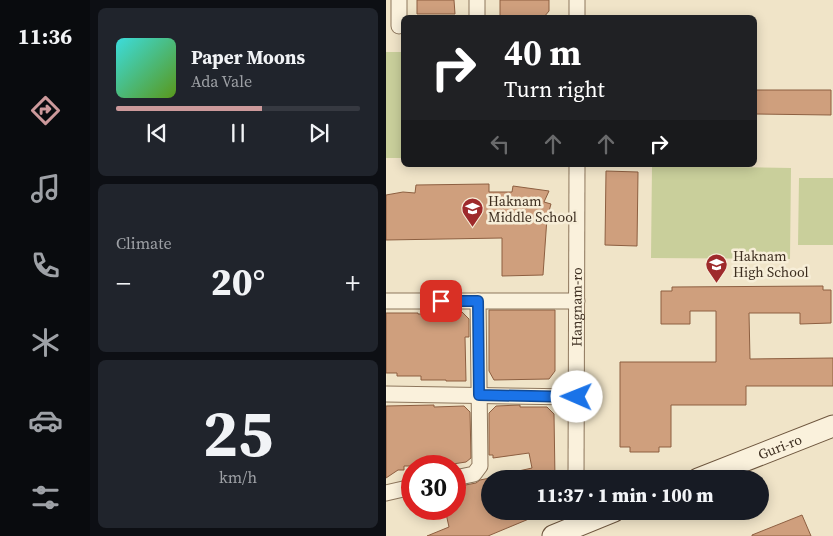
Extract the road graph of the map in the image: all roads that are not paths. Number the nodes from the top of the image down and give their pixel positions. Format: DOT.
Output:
graph roads {
  1 [pos="399,0"];
  2 [pos="477,0"];
  3 [pos="577,0"];
  4 [pos="477,15"];
  5 [pos="577,15"];
  6 [pos="396,25"];
  7 [pos="577,167"];
  8 [pos="386,301"];
  9 [pos="478,301"];
  10 [pos="577,301"];
  11 [pos="386,394"];
  12 [pos="479,395"];
  13 [pos="577,397"];
  14 [pos="833,426"];
  15 [pos="576,470"];
  16 [pos="721,470"];
  17 [pos="466,476"];
  18 [pos="401,490"];
  19 [pos="386,493"];
  20 [pos="576,524"];
  21 [pos="553,536"];
  1 -- 6 [label="street"];
  2 -- 4 [label="street"];
  3 -- 5 [label="street"];
  7 -- 10 [label="street, Hangnam-ro"];
  8 -- 9 [label="street"];
  9 -- 10 [label="street"];
  9 -- 12 [label="street"];
  10 -- 13 [label="street, Hangnam-ro"];
  11 -- 12 [label="street"];
  12 -- 13 [label="street"];
  12 -- 17 [label="street"];
  13 -- 15 [label="street, Hangnam-ro"];
  14 -- 16 [label="street, Guri-ro"];
  18 -- 19 [label="street"];
  20 -- 21 [label="street"];
}
